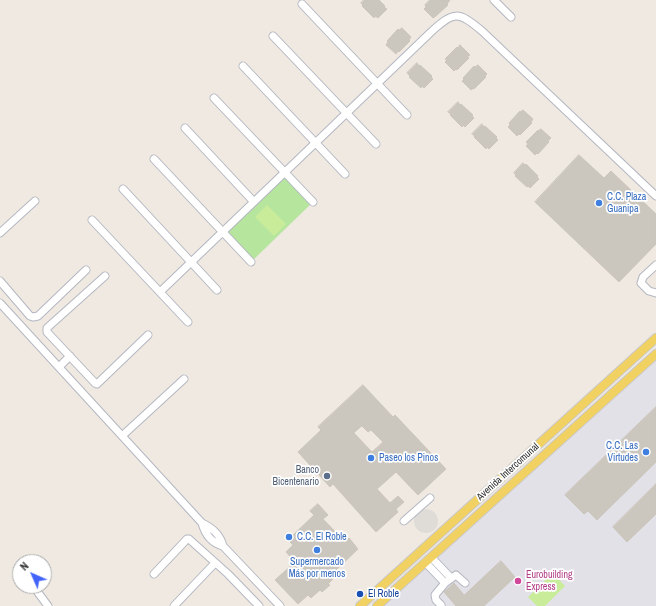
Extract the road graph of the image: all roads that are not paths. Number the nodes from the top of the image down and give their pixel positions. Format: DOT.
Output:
graph roads {
  1 [pos="494,0"];
  2 [pos="302,4"];
  3 [pos="511,17"];
  4 [pos="273,36"];
  5 [pos="243,66"];
  6 [pos="378,84"];
  7 [pos="214,98"];
  8 [pos="347,113"];
  9 [pos="407,114"];
  10 [pos="185,128"];
  11 [pos="315,143"];
  12 [pos="376,144"];
  13 [pos="154,159"];
  14 [pos="285,172"];
  15 [pos="345,174"];
  16 [pos="123,189"];
  17 [pos="656,196"];
  18 [pos="35,201"];
  19 [pos="254,202"];
  20 [pos="313,202"];
  21 [pos="92,220"];
  22 [pos="222,232"];
  23 [pos="0,233"];
  24 [pos="191,262"];
  25 [pos="251,262"];
  26 [pos="656,265"];
  27 [pos="86,270"];
  28 [pos="105,276"];
  29 [pos="1,283"];
  30 [pos="217,290"];
  31 [pos="654,291"];
  32 [pos="160,292"];
  33 [pos="0,303"];
  34 [pos="188,322"];
  35 [pos="148,335"];
  36 [pos="656,338"];
  37 [pos="656,354"];
  38 [pos="70,356"];
  39 [pos="59,367"];
  40 [pos="184,379"];
  41 [pos="122,436"];
  42 [pos="430,498"];
  43 [pos="404,521"];
  44 [pos="428,560"];
  45 [pos="215,563"];
  46 [pos="154,574"];
  47 [pos="450,578"];
  48 [pos="445,583"];
  49 [pos="465,583"];
  50 [pos="39,594"];
  51 [pos="441,605"];
  52 [pos="48,606"];
  53 [pos="174,606"];
  54 [pos="259,606"];
  55 [pos="280,606"];
  56 [pos="360,606"];
  57 [pos="377,606"];
  1 -- 3 [label="street"];
  2 -- 6 [label="street"];
  4 -- 8 [label="street"];
  5 -- 11 [label="street"];
  6 -- 8 [label="street"];
  6 -- 9 [label="street"];
  6 -- 17 [label="street"];
  7 -- 14 [label="street"];
  8 -- 11 [label="street"];
  8 -- 12 [label="street"];
  10 -- 19 [label="street"];
  11 -- 14 [label="street"];
  11 -- 15 [label="street"];
  13 -- 22 [label="street"];
  14 -- 19 [label="street"];
  14 -- 20 [label="street"];
  16 -- 24 [label="street"];
  18 -- 23 [label="street"];
  19 -- 22 [label="street"];
  21 -- 32 [label="street"];
  22 -- 24 [label="street"];
  22 -- 25 [label="street"];
  24 -- 30 [label="street"];
  24 -- 32 [label="street"];
  26 -- 31 [label="street"];
  27 -- 29 [label="street"];
  28 -- 38 [label="street"];
  32 -- 34 [label="street"];
  33 -- 39 [label="street"];
  35 -- 38 [label="street"];
  36 -- 56 [label="main road, Avenida Intercomunal"];
  37 -- 44 [label="main road, Avenida Intercomunal"];
  38 -- 39 [label="street"];
  39 -- 41 [label="street"];
  40 -- 41 [label="street"];
  41 -- 55 [label="street"];
  42 -- 43 [label="street"];
  44 -- 47 [label="street"];
  44 -- 48 [label="street"];
  44 -- 57 [label="main road, Avenida Intercomunal"];
  45 -- 46 [label="street"];
  45 -- 53 [label="street"];
  45 -- 54 [label="street"];
  47 -- 48 [label="street"];
  47 -- 49 [label="street"];
  48 -- 51 [label="street"];
  50 -- 52 [label="street"];
}
